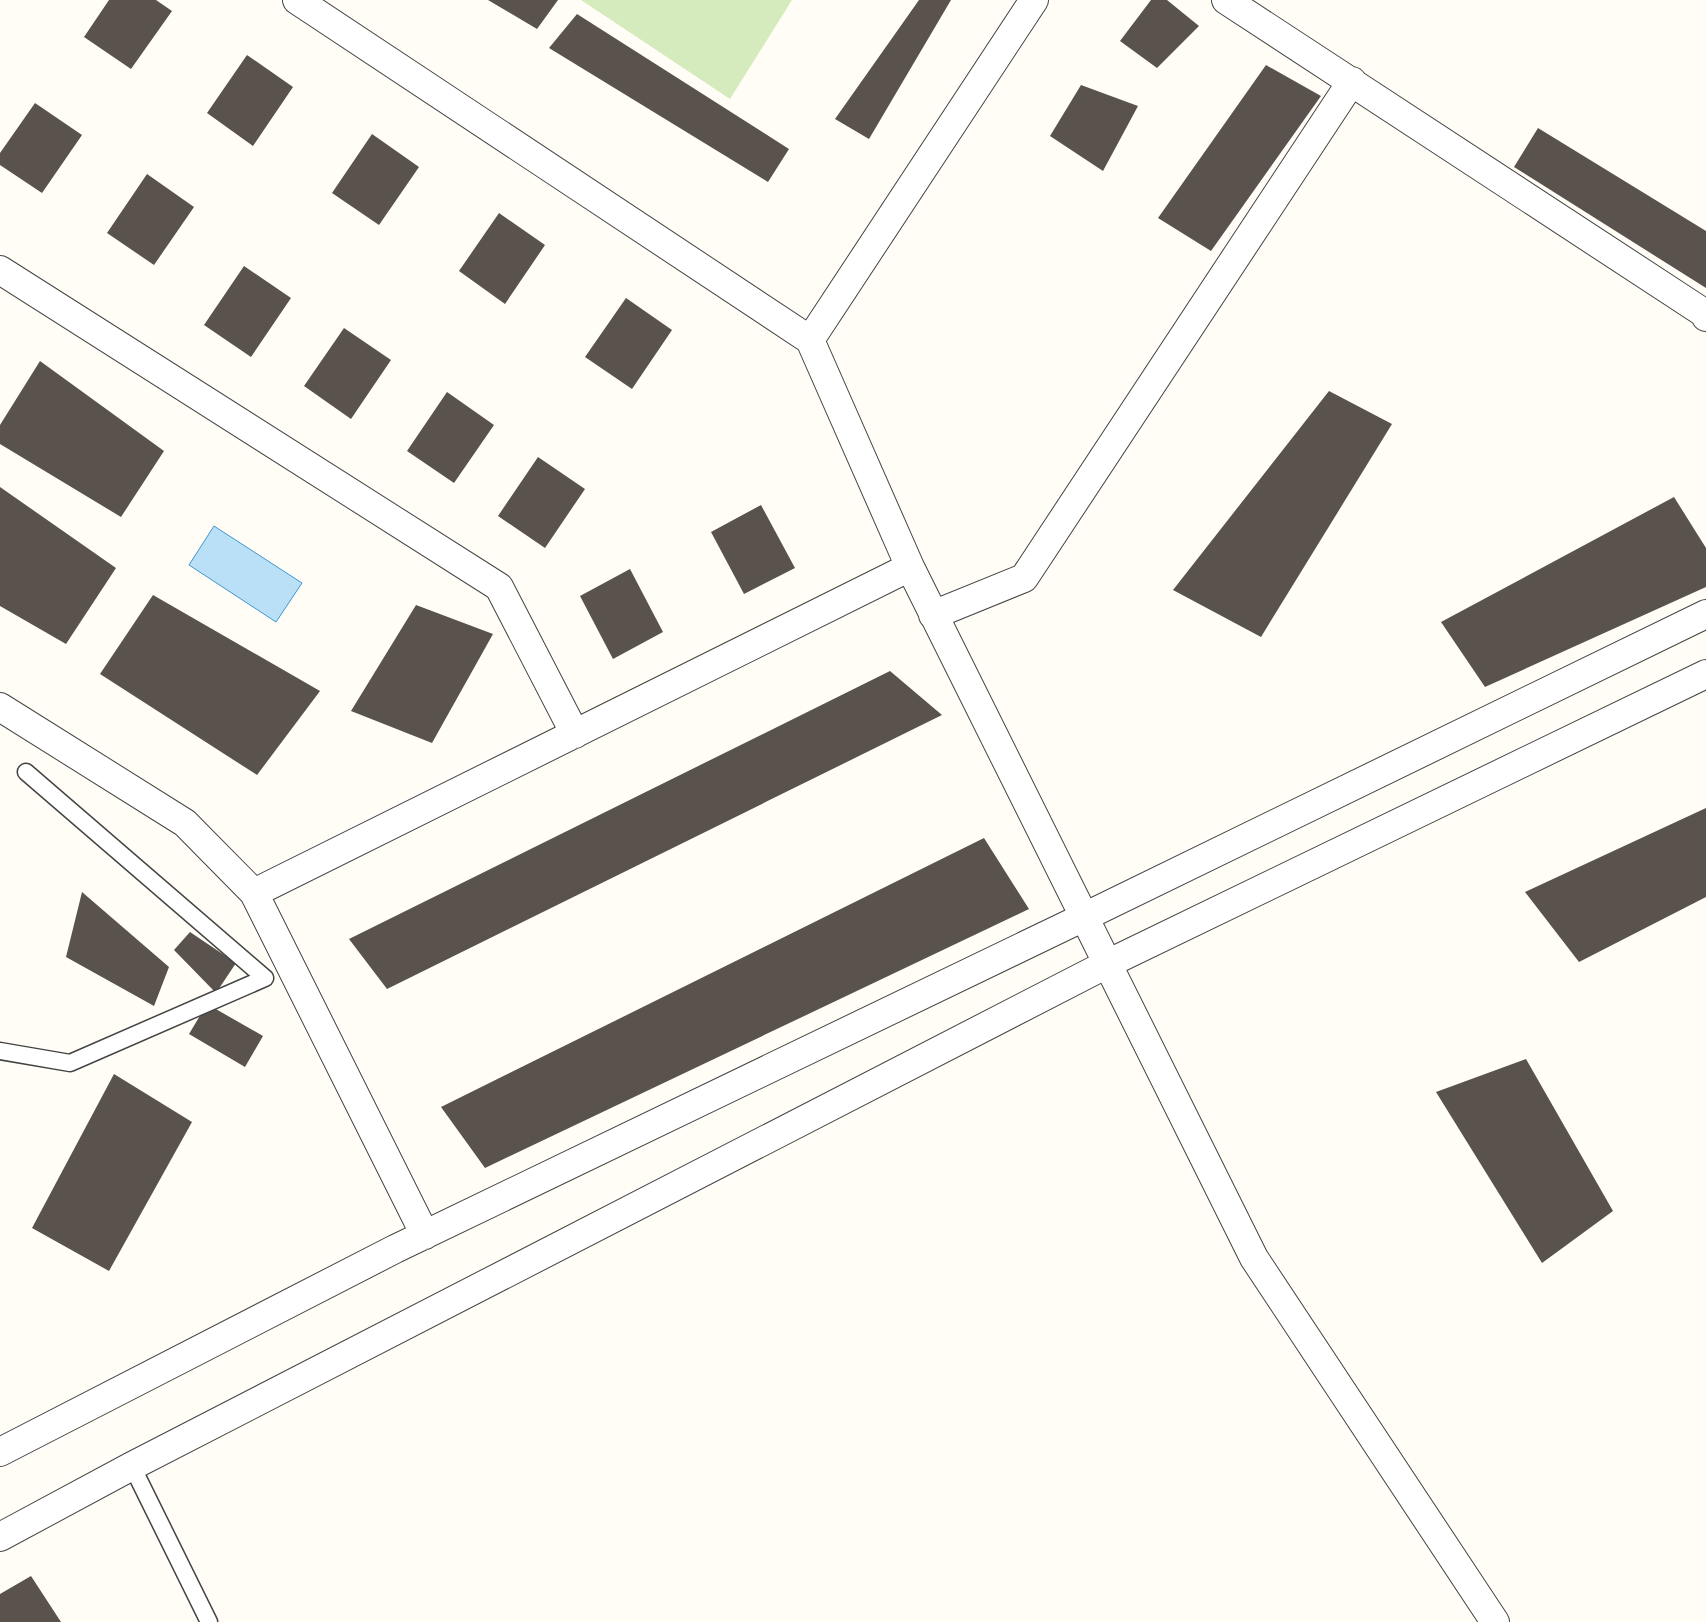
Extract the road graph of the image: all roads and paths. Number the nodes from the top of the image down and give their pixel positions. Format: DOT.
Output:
graph roads {
  1 [pos="297,0"];
  2 [pos="1034,0"];
  3 [pos="1226,0"];
  4 [pos="1352,81"];
  5 [pos="0,270"];
  6 [pos="1706,317"];
  7 [pos="810,340"];
  8 [pos="910,567"];
  9 [pos="1706,614"];
  10 [pos="933,615"];
  11 [pos="1706,674"];
  12 [pos="0,707"];
  13 [pos="575,734"];
  14 [pos="26,772"];
  15 [pos="254,893"];
  16 [pos="1084,917"];
  17 [pos="1107,964"];
  18 [pos="0,1051"];
  19 [pos="425,1235"];
  20 [pos="0,1452"];
  21 [pos="132,1466"];
  22 [pos="0,1537"];
  23 [pos="209,1622"];
  24 [pos="1495,1622"];
  1 -- 7 [label="street"];
  2 -- 7 [label="street"];
  3 -- 4 [label="street"];
  4 -- 6 [label="street"];
  4 -- 10 [label="street"];
  5 -- 13 [label="street"];
  7 -- 8 [label="street"];
  8 -- 10 [label="street"];
  8 -- 13 [label="street"];
  9 -- 16 [label="street"];
  10 -- 16 [label="street"];
  11 -- 17 [label="street"];
  12 -- 15 [label="street"];
  13 -- 15 [label="street"];
  14 -- 18 [label="lane"];
  15 -- 19 [label="street"];
  16 -- 17 [label="street"];
  16 -- 19 [label="street"];
  17 -- 21 [label="street"];
  17 -- 24 [label="street"];
  19 -- 20 [label="street"];
  21 -- 22 [label="street"];
  21 -- 23 [label="lane"];
}
